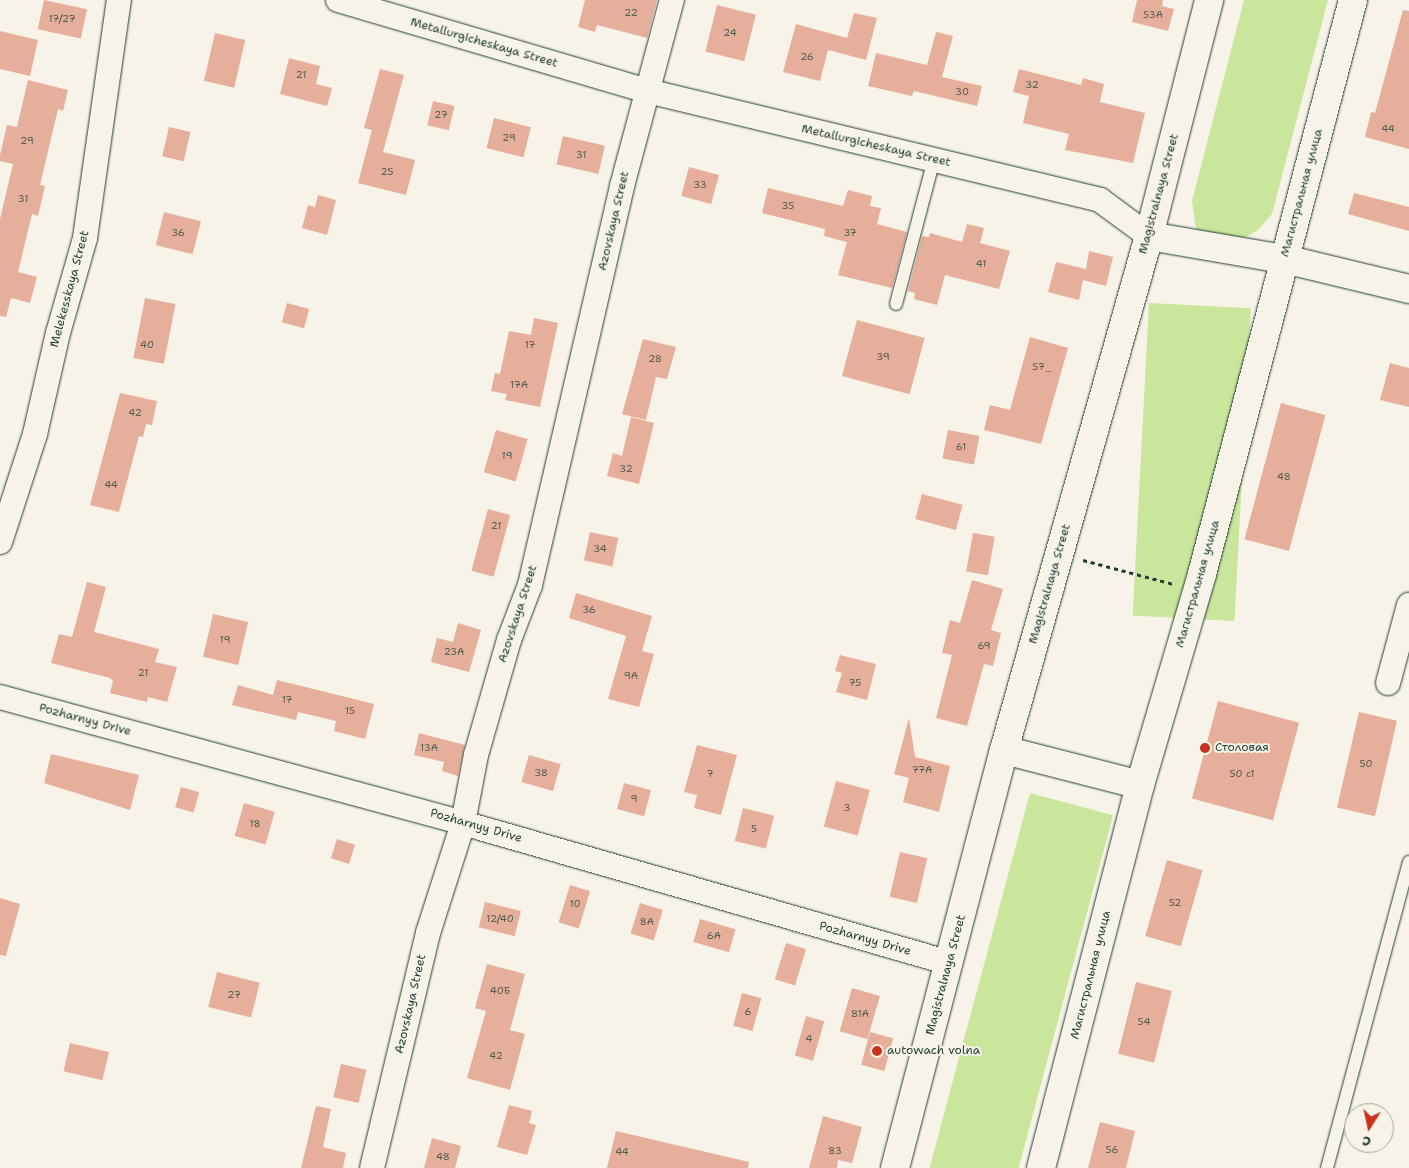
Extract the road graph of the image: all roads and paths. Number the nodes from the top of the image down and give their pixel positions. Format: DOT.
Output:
graph roads {
  1 [pos="119,0"];
  2 [pos="338,0"];
  3 [pos="672,0"];
  4 [pos="1209,0"];
  5 [pos="1353,0"];
  6 [pos="647,91"];
  7 [pos="934,160"];
  8 [pos="1149,236"];
  9 [pos="1284,259"];
  10 [pos="1409,290"];
  11 [pos="896,304"];
  12 [pos="0,542"];
  13 [pos="1058,554"];
  14 [pos="1198,590"];
  15 [pos="1409,605"];
  16 [pos="1388,683"];
  17 [pos="0,696"];
  18 [pos="1004,750"];
  19 [pos="1140,784"];
  20 [pos="463,822"];
  21 [pos="1409,862"];
  22 [pos="950,963"];
  23 [pos="372,1168"];
  24 [pos="895,1168"];
  25 [pos="1041,1168"];
  26 [pos="1327,1168"];
  1 -- 12 [label="street, Melekesskaya Street"];
  2 -- 6 [label="street, Metallurgicheskaya Street"];
  3 -- 6 [label="street, Azovskaya Street"];
  4 -- 8 [label="main road, Magistralnaya Street"];
  5 -- 9 [label="main road, Магистральная улица"];
  6 -- 7 [label="street, Metallurgicheskaya Street"];
  6 -- 20 [label="street, Azovskaya Street"];
  7 -- 8 [label="street, Metallurgicheskaya Street"];
  7 -- 11 [label="lane"];
  8 -- 9 [label="main road, Metallurgicheskaya Street"];
  8 -- 13 [label="main road, Magistralnaya Street"];
  9 -- 10 [label="main road, Metallurgicheskaya Street"];
  9 -- 14 [label="main road, Магистральная улица"];
  13 -- 14 [label="path"];
  13 -- 18 [label="main road, Magistralnaya Street"];
  14 -- 19 [label="main road, Магистральная улица"];
  15 -- 16 [label="street"];
  17 -- 20 [label="street, Pozharnyy Drive"];
  18 -- 19 [label="main road"];
  18 -- 22 [label="main road, Magistralnaya Street"];
  19 -- 25 [label="main road, Магистральная улица"];
  20 -- 22 [label="street, Pozharnyy Drive"];
  20 -- 23 [label="street, Azovskaya Street"];
  21 -- 26 [label="lane"];
  22 -- 24 [label="main road, Magistralnaya Street"];
}
